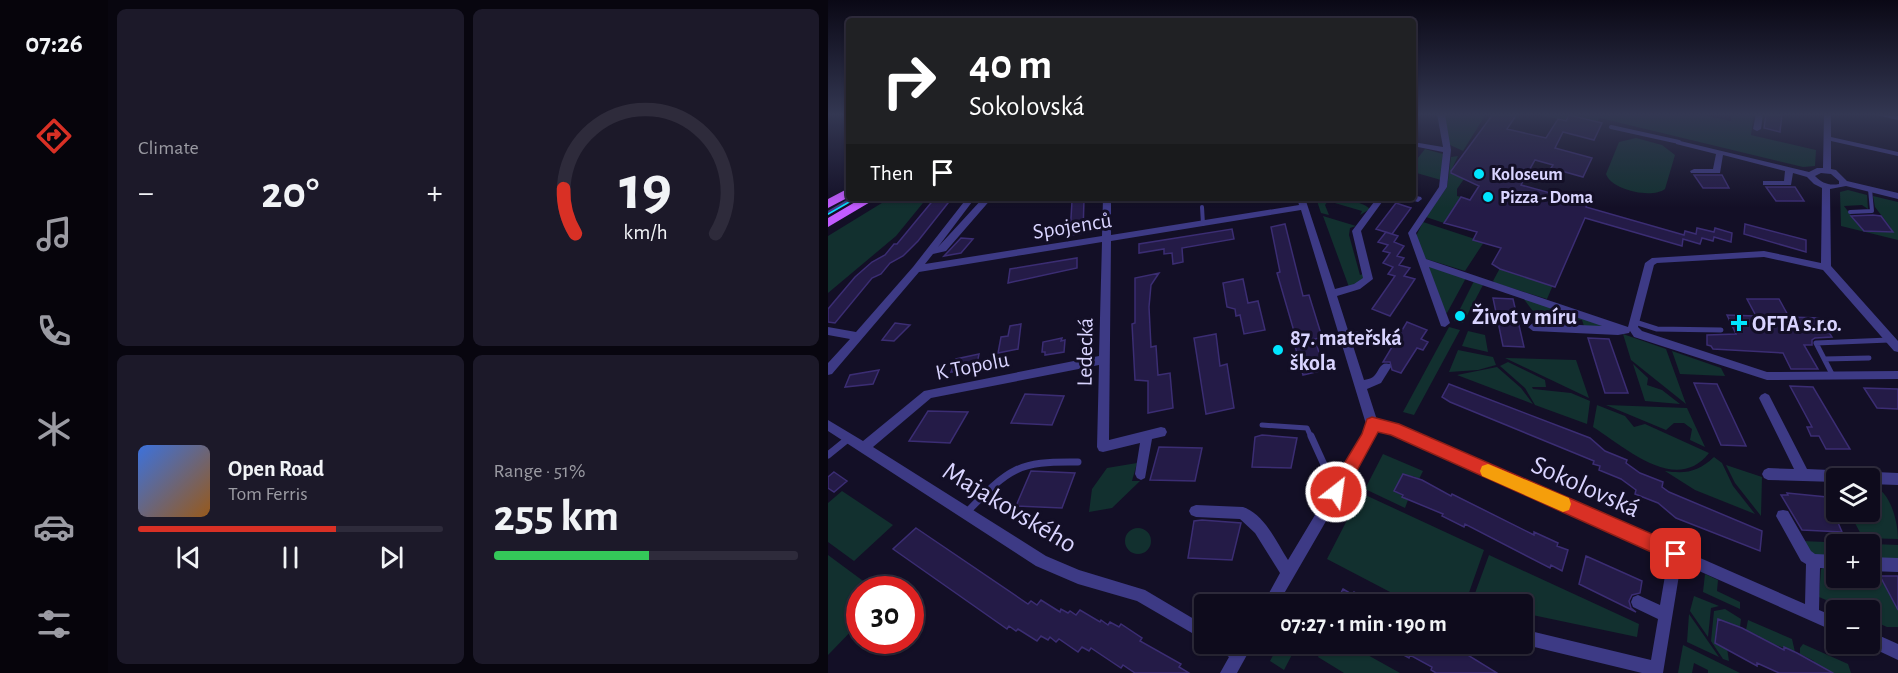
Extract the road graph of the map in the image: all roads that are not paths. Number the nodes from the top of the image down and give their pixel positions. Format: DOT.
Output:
graph roads {
  1 [pos="1419,145"];
  2 [pos="1446,145"];
  3 [pos="1693,145"];
  4 [pos="1828,145"];
  5 [pos="1860,145"];
  6 [pos="1447,150"];
  7 [pos="1720,152"];
  8 [pos="1898,154"];
  9 [pos="1789,170"];
  10 [pos="1695,171"];
  11 [pos="1827,171"];
  12 [pos="1810,175"];
  13 [pos="1766,183"];
  14 [pos="1844,183"];
  15 [pos="1826,186"];
  16 [pos="1870,189"];
  17 [pos="846,194"];
  18 [pos="1898,196"];
  19 [pos="849,201"];
  20 [pos="866,201"];
  21 [pos="969,201"];
  22 [pos="985,201"];
  23 [pos="1107,201"];
  24 [pos="1379,201"];
  25 [pos="1303,202"];
  26 [pos="828,204"];
  27 [pos="1202,207"];
  28 [pos="1850,212"];
  29 [pos="828,213"];
  30 [pos="828,223"];
  31 [pos="1203,224"];
  32 [pos="1108,239"];
  33 [pos="930,252"];
  34 [pos="1422,261"];
  35 [pos="1826,267"];
  36 [pos="916,269"];
  37 [pos="1331,294"];
  38 [pos="1445,322"];
  39 [pos="1533,327"];
  40 [pos="1631,327"];
  41 [pos="1721,330"];
  42 [pos="828,332"];
  43 [pos="1344,335"];
  44 [pos="857,336"];
  45 [pos="1894,344"];
  46 [pos="1388,345"];
  47 [pos="1869,358"];
  48 [pos="1105,359"];
  49 [pos="1824,359"];
  50 [pos="1386,367"];
  51 [pos="828,371"];
  52 [pos="1898,375"];
  53 [pos="1833,376"];
  54 [pos="1361,386"];
  55 [pos="1765,398"];
  56 [pos="1262,424"];
  57 [pos="1372,424"];
  58 [pos="828,425"];
  59 [pos="1161,432"];
  60 [pos="1148,435"];
  61 [pos="849,438"];
  62 [pos="865,447"];
  63 [pos="828,455"];
  64 [pos="1078,462"];
  65 [pos="1141,474"];
  66 [pos="1768,474"];
  67 [pos="1803,475"];
  68 [pos="1898,479"];
  69 [pos="1336,492"];
  70 [pos="1196,511"];
  71 [pos="968,512"];
  72 [pos="1783,516"];
  73 [pos="1676,554"];
  74 [pos="1813,561"];
  75 [pos="1826,562"];
  76 [pos="1880,564"];
  77 [pos="1898,565"];
  78 [pos="1289,574"];
  79 [pos="1276,594"];
  80 [pos="1638,602"];
  81 [pos="1812,614"];
  82 [pos="1666,615"];
  83 [pos="1826,620"];
  84 [pos="1194,627"];
  85 [pos="1533,639"];
  86 [pos="1880,644"];
  87 [pos="1898,652"];
  88 [pos="1239,654"];
  89 [pos="1660,671"];
  90 [pos="1228,673"];
  1 -- 6 [label="street"];
  2 -- 6 [label="street"];
  3 -- 7 [label="street"];
  4 -- 11 [label="street"];
  5 -- 8 [label="street"];
  6 -- 34 [label="street"];
  7 -- 9 [label="street"];
  7 -- 10 [label="street"];
  9 -- 12 [label="street"];
  9 -- 13 [label="street"];
  11 -- 12 [label="street"];
  11 -- 14 [label="street"];
  12 -- 15 [label="street"];
  14 -- 15 [label="street"];
  14 -- 16 [label="street"];
  15 -- 35 [label="street"];
  16 -- 18 [label="street"];
  16 -- 28 [label="lane"];
  17 -- 26 [label="main road"];
  19 -- 29 [label="lane"];
  20 -- 30 [label="main road"];
  21 -- 33 [label="street"];
  22 -- 33 [label="street"];
  23 -- 32 [label="street, Ledecká"];
  24 -- 37 [label="street"];
  25 -- 31 [label="street, Spojenců"];
  25 -- 37 [label="street"];
  27 -- 31 [label="lane"];
  31 -- 32 [label="street, Spojenců"];
  32 -- 36 [label="street, Spojenců"];
  32 -- 48 [label="street, Ledecká"];
  33 -- 36 [label="street"];
  34 -- 38 [label="street"];
  34 -- 40 [label="street"];
  35 -- 40 [label="street"];
  35 -- 45 [label="street"];
  36 -- 44 [label="street"];
  37 -- 43 [label="street"];
  39 -- 40 [label="street"];
  40 -- 41 [label="lane"];
  40 -- 53 [label="street"];
  42 -- 44 [label="street"];
  43 -- 46 [label="lane"];
  43 -- 54 [label="street"];
  44 -- 51 [label="street"];
  45 -- 49 [label="lane"];
  47 -- 49 [label="lane"];
  48 -- 60 [label="street, Ledecká"];
  48 -- 62 [label="street, K Topolu"];
  49 -- 53 [label="lane"];
  50 -- 54 [label="street"];
  52 -- 53 [label="street"];
  54 -- 57 [label="street"];
  55 -- 67 [label="street"];
  56 -- 69 [label="lane"];
  57 -- 69 [label="street"];
  57 -- 73 [label="street, Sokolovská"];
  58 -- 61 [label="street, Majakovského"];
  59 -- 60 [label="street, Ledecká"];
  60 -- 65 [label="street"];
  61 -- 62 [label="street, Majakovského"];
  61 -- 63 [label="lane"];
  62 -- 71 [label="street, Majakovského"];
  64 -- 71 [label="lane"];
  66 -- 67 [label="street"];
  67 -- 68 [label="street"];
  69 -- 78 [label="street"];
  70 -- 78 [label="street"];
  71 -- 84 [label="street, Majakovského"];
  72 -- 74 [label="street"];
  73 -- 81 [label="street, Sokolovská"];
  73 -- 82 [label="street"];
  74 -- 75 [label="street"];
  74 -- 81 [label="street"];
  76 -- 77 [label="street"];
  78 -- 79 [label="street"];
  80 -- 82 [label="street"];
  81 -- 83 [label="street, Sokolovská"];
  82 -- 89 [label="street"];
  85 -- 89 [label="street"];
  86 -- 87 [label="street"];
  88 -- 90 [label="street"];
}
